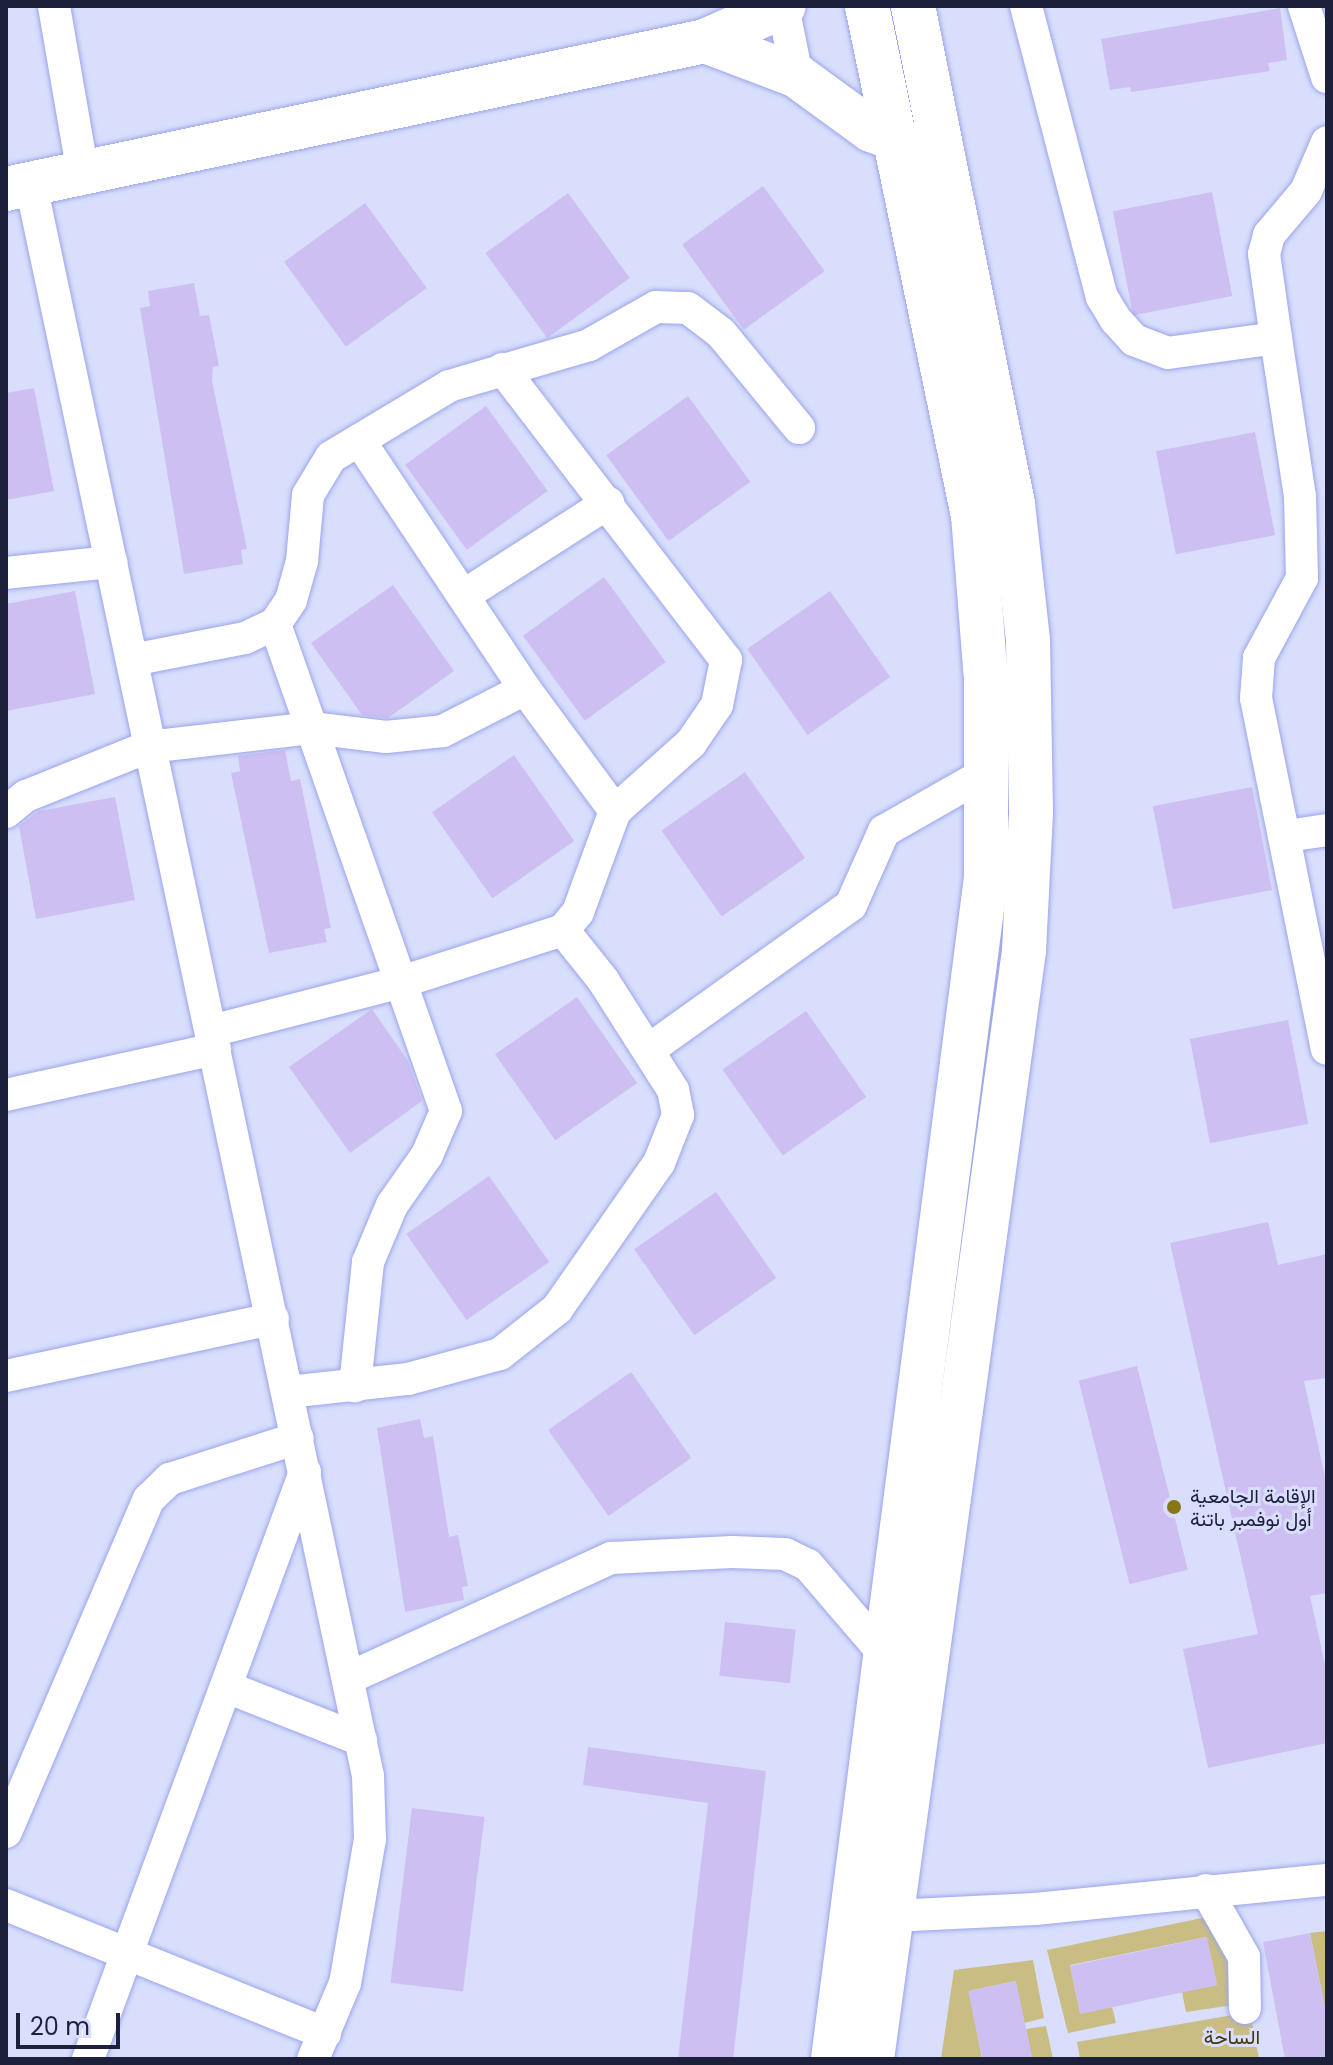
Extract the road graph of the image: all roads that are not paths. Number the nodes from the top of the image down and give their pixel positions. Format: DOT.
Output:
graph roads {
  1 [pos="54,6"];
  2 [pos="783,6"];
  3 [pos="867,6"];
  4 [pos="913,6"];
  5 [pos="1026,6"];
  6 [pos="1304,6"];
  7 [pos="705,41"];
  8 [pos="797,76"];
  9 [pos="1327,77"];
  10 [pos="1327,142"];
  11 [pos="898,144"];
  12 [pos="944,150"];
  13 [pos="83,174"];
  14 [pos="18,187"];
  15 [pos="1276,338"];
  16 [pos="503,369"];
  17 [pos="799,428"];
  18 [pos="359,440"];
  19 [pos="608,503"];
  20 [pos="111,562"];
  21 [pos="6,573"];
  22 [pos="1314,578"];
  23 [pos="466,594"];
  24 [pos="275,624"];
  25 [pos="132,660"];
  26 [pos="525,689"];
  27 [pos="311,728"];
  28 [pos="148,747"];
  29 [pos="986,773"];
  30 [pos="615,811"];
  31 [pos="6,812"];
  32 [pos="1327,830"];
  33 [pos="1287,836"];
  34 [pos="563,930"];
  35 [pos="398,983"];
  36 [pos="1323,1006"];
  37 [pos="213,1040"];
  38 [pos="650,1049"];
  39 [pos="1327,1049"];
  40 [pos="6,1095"];
  41 [pos="273,1319"];
  42 [pos="6,1376"];
  43 [pos="355,1386"];
  44 [pos="288,1392"];
  45 [pos="298,1438"];
  46 [pos="305,1472"];
  47 [pos="886,1656"];
  48 [pos="351,1677"];
  49 [pos="229,1688"];
  50 [pos="361,1740"];
  51 [pos="6,1832"];
  52 [pos="1327,1880"];
  53 [pos="1206,1890"];
  54 [pos="6,1905"];
  55 [pos="892,1916"];
  56 [pos="131,1952"];
  57 [pos="1245,2008"];
  58 [pos="319,2046"];
  59 [pos="88,2059"];
  60 [pos="833,2059"];
  61 [pos="872,2059"];
  1 -- 13 [label="street"];
  2 -- 7 [label="main road"];
  2 -- 8 [label="street"];
  3 -- 11 [label="main road"];
  4 -- 12 [label="main road"];
  5 -- 15 [label="street"];
  6 -- 9 [label="street"];
  7 -- 8 [label="main road"];
  7 -- 13 [label="main road"];
  8 -- 11 [label="main road"];
  10 -- 15 [label="street"];
  11 -- 12 [label="main road"];
  11 -- 29 [label="main road"];
  12 -- 55 [label="main road"];
  13 -- 14 [label="main road"];
  14 -- 20 [label="street"];
  15 -- 22 [label="street"];
  16 -- 17 [label="street"];
  16 -- 18 [label="street"];
  16 -- 19 [label="street"];
  18 -- 23 [label="street"];
  18 -- 24 [label="street"];
  19 -- 23 [label="street"];
  19 -- 30 [label="street"];
  20 -- 21 [label="street"];
  20 -- 25 [label="street"];
  22 -- 33 [label="street"];
  23 -- 26 [label="street"];
  24 -- 25 [label="street"];
  24 -- 27 [label="street"];
  25 -- 28 [label="street"];
  26 -- 27 [label="street"];
  26 -- 30 [label="street"];
  27 -- 28 [label="street"];
  27 -- 35 [label="street"];
  28 -- 31 [label="street"];
  28 -- 37 [label="street"];
  29 -- 38 [label="street"];
  29 -- 47 [label="main road"];
  30 -- 34 [label="street"];
  32 -- 33 [label="street"];
  33 -- 36 [label="street"];
  34 -- 35 [label="street"];
  34 -- 38 [label="street"];
  35 -- 37 [label="street"];
  35 -- 43 [label="street"];
  36 -- 39 [label="street"];
  37 -- 40 [label="street"];
  37 -- 41 [label="street"];
  38 -- 43 [label="street"];
  41 -- 42 [label="street"];
  41 -- 44 [label="street"];
  43 -- 44 [label="street"];
  44 -- 45 [label="street"];
  45 -- 46 [label="street"];
  45 -- 51 [label="street"];
  46 -- 48 [label="street"];
  46 -- 49 [label="street"];
  47 -- 48 [label="street"];
  47 -- 60 [label="main road"];
  48 -- 50 [label="street"];
  49 -- 50 [label="street"];
  49 -- 56 [label="street"];
  50 -- 58 [label="street"];
  52 -- 53 [label="street"];
  53 -- 55 [label="street"];
  53 -- 57 [label="street"];
  54 -- 56 [label="street"];
  55 -- 61 [label="main road"];
  56 -- 58 [label="street"];
  56 -- 59 [label="street"];
}
